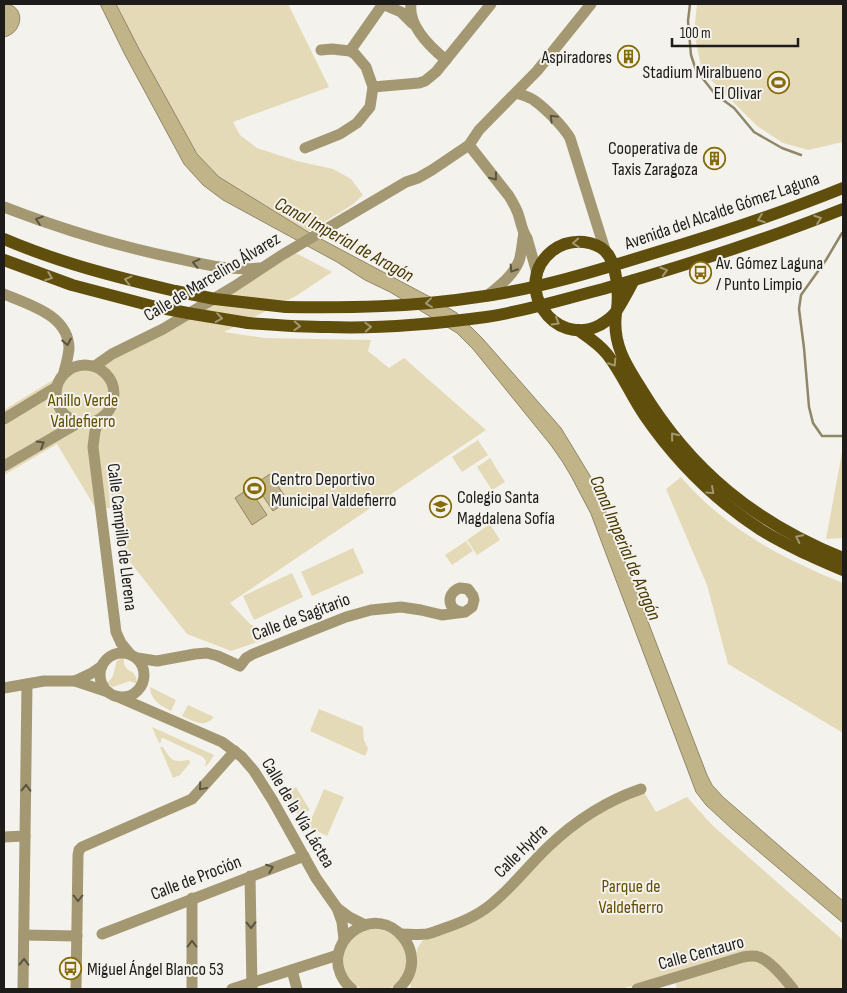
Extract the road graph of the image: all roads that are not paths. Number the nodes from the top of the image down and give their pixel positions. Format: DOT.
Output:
graph roads {
  1 [pos="382,4"];
  2 [pos="411,4"];
  3 [pos="491,4"];
  4 [pos="591,4"];
  5 [pos="416,27"];
  6 [pos="320,50"];
  7 [pos="350,51"];
  8 [pos="446,60"];
  9 [pos="528,80"];
  10 [pos="373,87"];
  11 [pos="516,93"];
  12 [pos="533,99"];
  13 [pos="479,130"];
  14 [pos="468,145"];
  15 [pos="305,148"];
  16 [pos="406,182"];
  17 [pos="843,188"];
  18 [pos="4,207"];
  19 [pos="843,209"];
  20 [pos="524,233"];
  21 [pos="4,239"];
  22 [pos="605,250"];
  23 [pos="4,260"];
  24 [pos="613,266"];
  25 [pos="261,268"];
  26 [pos="537,273"];
  27 [pos="634,280"];
  28 [pos="618,285"];
  29 [pos="535,286"];
  30 [pos="4,294"];
  31 [pos="482,297"];
  32 [pos="540,306"];
  33 [pos="616,311"];
  34 [pos="578,330"];
  35 [pos="112,354"];
  36 [pos="95,366"];
  37 [pos="64,372"];
  38 [pos="105,373"];
  39 [pos="55,388"];
  40 [pos="4,419"];
  41 [pos="99,420"];
  42 [pos="80,423"];
  43 [pos="93,447"];
  44 [pos="4,466"];
  45 [pos="843,558"];
  46 [pos="843,570"];
  47 [pos="450,598"];
  48 [pos="461,612"];
  49 [pos="436,614"];
  50 [pos="116,632"];
  51 [pos="133,656"];
  52 [pos="109,657"];
  53 [pos="157,661"];
  54 [pos="102,666"];
  55 [pos="143,679"];
  56 [pos="74,681"];
  57 [pos="27,684"];
  58 [pos="4,688"];
  59 [pos="112,694"];
  60 [pos="156,713"];
  61 [pos="235,751"];
  62 [pos="641,789"];
  63 [pos="25,836"];
  64 [pos="4,837"];
  65 [pos="304,856"];
  66 [pos="250,876"];
  67 [pos="192,898"];
  68 [pos="337,908"];
  69 [pos="365,925"];
  70 [pos="102,934"];
  71 [pos="400,934"];
  72 [pos="426,934"];
  73 [pos="24,935"];
  74 [pos="78,936"];
  75 [pos="344,940"];
  76 [pos="411,952"];
  77 [pos="338,955"];
  78 [pos="292,970"];
  79 [pos="408,984"];
  80 [pos="672,984"];
  81 [pos="252,986"];
  82 [pos="24,989"];
  83 [pos="76,989"];
  84 [pos="192,989"];
  85 [pos="232,989"];
  86 [pos="297,989"];
  87 [pos="352,989"];
  88 [pos="398,989"];
  89 [pos="637,989"];
  90 [pos="793,989"];
  1 -- 5 [label="street"];
  1 -- 7 [label="street"];
  2 -- 5 [label="street"];
  3 -- 8 [label="street"];
  4 -- 9 [label="street, Calle de Marcelino Álvarez"];
  5 -- 8 [label="street"];
  6 -- 7 [label="street"];
  7 -- 10 [label="street"];
  8 -- 10 [label="street"];
  9 -- 11 [label="street, Calle de Marcelino Álvarez"];
  9 -- 12 [label="street"];
  10 -- 15 [label="street"];
  11 -- 12 [label="street"];
  11 -- 13 [label="street, Calle de Marcelino Álvarez"];
  22 -- 12 [label="street, one-way"];
  13 -- 14 [label="street, Calle de Marcelino Álvarez"];
  13 -- 16 [label="street, Calle de Marcelino Álvarez"];
  14 -- 16 [label="street, Calle de Marcelino Álvarez"];
  14 -- 20 [label="street, one-way"];
  16 -- 25 [label="street, Calle de Marcelino Álvarez"];
  17 -- 24 [label="main road, Avenida del Alcalde Gómez Laguna, one-way"];
  25 -- 18 [label="street, one-way"];
  27 -- 19 [label="main road, Avenida del Alcalde Gómez Laguna, one-way"];
  20 -- 26 [label="street"];
  20 -- 31 [label="street, one-way"];
  31 -- 21 [label="main road, Avenida del Alcalde Gómez Laguna, one-way, bridge"];
  22 -- 24 [label="main road, Avenida del Alcalde Gómez Laguna"];
  22 -- 26 [label="main road, Avenida del Alcalde Gómez Laguna, one-way"];
  23 -- 32 [label="main road, Avenida del Alcalde Gómez Laguna, one-way, bridge"];
  24 -- 28 [label="main road, Avenida del Alcalde Gómez Laguna"];
  24 -- 29 [label="main road, Avenida del Alcalde Gómez Laguna"];
  25 -- 35 [label="street, Calle de Marcelino Álvarez"];
  26 -- 29 [label="main road, Avenida del Alcalde Gómez Laguna"];
  27 -- 28 [label="main road, Avenida del Alcalde Gómez Laguna"];
  27 -- 33 [label="main road, Avenida del Alcalde Gómez Laguna"];
  28 -- 32 [label="main road, Avenida del Alcalde Gómez Laguna"];
  28 -- 33 [label="main road, Avenida del Alcalde Gómez Laguna"];
  29 -- 31 [label="main road, Avenida del Alcalde Gómez Laguna"];
  29 -- 32 [label="main road, Avenida del Alcalde Gómez Laguna"];
  30 -- 37 [label="street, one-way"];
  32 -- 34 [label="main road, Avenida del Alcalde Gómez Laguna, one-way"];
  33 -- 34 [label="main road, Avenida del Alcalde Gómez Laguna"];
  45 -- 33 [label="main road, one-way"];
  34 -- 46 [label="main road, one-way"];
  35 -- 36 [label="street, Calle de Marcelino Álvarez"];
  35 -- 38 [label="street"];
  36 -- 37 [label="street"];
  36 -- 38 [label="street"];
  37 -- 39 [label="street"];
  38 -- 41 [label="street"];
  39 -- 40 [label="street"];
  39 -- 42 [label="street"];
  41 -- 42 [label="street"];
  41 -- 43 [label="street, Calle Campillo de Llerena"];
  42 -- 43 [label="street, Calle Campillo de Llerena"];
  44 -- 42 [label="street, one-way"];
  43 -- 50 [label="street, Calle Campillo de Llerena"];
  47 -- 48 [label="street"];
  47 -- 48 [label="street"];
  47 -- 49 [label="street"];
  48 -- 49 [label="street, Calle de Sagitario"];
  49 -- 53 [label="street, Calle de Sagitario"];
  50 -- 51 [label="street, Calle Campillo de Llerena"];
  50 -- 52 [label="street, Calle Campillo de Llerena"];
  51 -- 52 [label="street"];
  51 -- 53 [label="street, Calle de Sagitario"];
  51 -- 55 [label="street"];
  52 -- 54 [label="street"];
  53 -- 55 [label="street"];
  54 -- 56 [label="street"];
  54 -- 59 [label="street"];
  55 -- 59 [label="street"];
  55 -- 60 [label="street"];
  56 -- 57 [label="street"];
  56 -- 59 [label="street, Calle de la Vía Láctea"];
  57 -- 58 [label="street"];
  63 -- 57 [label="street, one-way"];
  59 -- 60 [label="street, Calle de la Vía Láctea"];
  60 -- 61 [label="street, Calle de la Vía Láctea"];
  61 -- 65 [label="street, Calle de la Vía Láctea"];
  61 -- 74 [label="street, one-way"];
  62 -- 72 [label="street, Calle Hydra"];
  63 -- 64 [label="street"];
  63 -- 73 [label="street"];
  66 -- 65 [label="street, Calle de Proción, one-way"];
  65 -- 68 [label="street, Calle de la Vía Láctea"];
  66 -- 67 [label="street, Calle de Proción"];
  66 -- 81 [label="street, one-way"];
  67 -- 70 [label="street, Calle de Proción"];
  84 -- 67 [label="street, one-way"];
  68 -- 69 [label="street, Calle de la Vía Láctea"];
  68 -- 75 [label="street, Calle de la Vía Láctea"];
  69 -- 71 [label="street"];
  69 -- 75 [label="street"];
  71 -- 72 [label="street, Calle Hydra"];
  71 -- 76 [label="street"];
  72 -- 76 [label="street"];
  73 -- 74 [label="street"];
  82 -- 73 [label="street, one-way"];
  74 -- 83 [label="street"];
  75 -- 77 [label="street"];
  76 -- 79 [label="street"];
  77 -- 78 [label="street"];
  77 -- 87 [label="street"];
  78 -- 81 [label="street"];
  78 -- 86 [label="street"];
  79 -- 88 [label="street"];
  80 -- 89 [label="street, Calle Centauro"];
  80 -- 90 [label="street, Calle Centauro"];
  81 -- 85 [label="street"];
}
